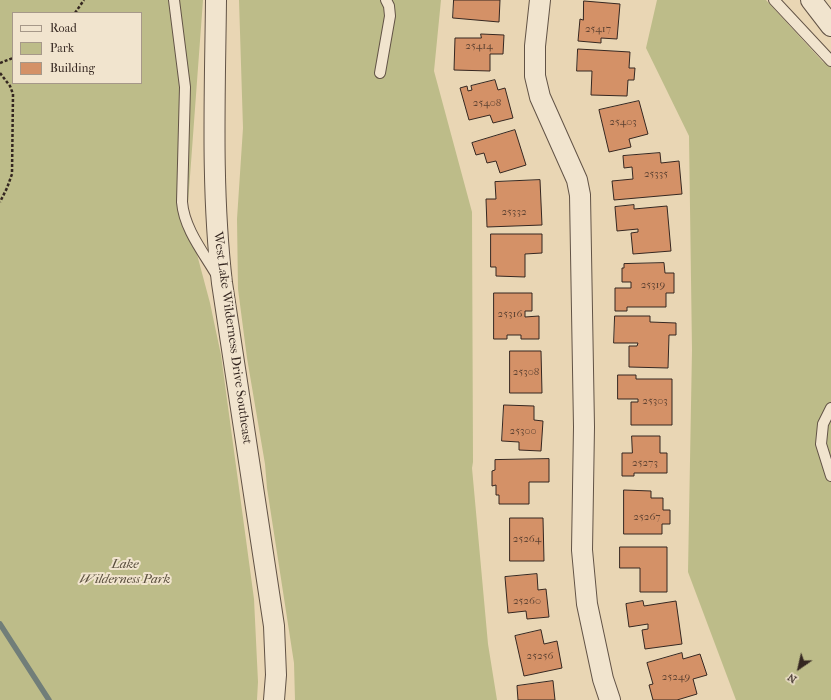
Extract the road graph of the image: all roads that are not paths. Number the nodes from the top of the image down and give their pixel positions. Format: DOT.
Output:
graph roads {
  1 [pos="174,0"];
  2 [pos="216,0"];
  3 [pos="386,0"];
  4 [pos="540,0"];
  5 [pos="774,0"];
  6 [pos="811,0"];
  7 [pos="831,26"];
  8 [pos="831,61"];
  9 [pos="380,73"];
  10 [pos="222,283"];
  11 [pos="831,408"];
  12 [pos="831,476"];
  13 [pos="274,700"];
  14 [pos="610,700"];
  1 -- 10 [label="lane"];
  2 -- 10 [label="street, West Lake Wilderness Drive Southeast"];
  3 -- 9 [label="lane"];
  4 -- 14 [label="street"];
  5 -- 8 [label="lane"];
  6 -- 7 [label="street"];
  10 -- 13 [label="street, West Lake Wilderness Drive Southeast"];
  11 -- 12 [label="lane"];
}
